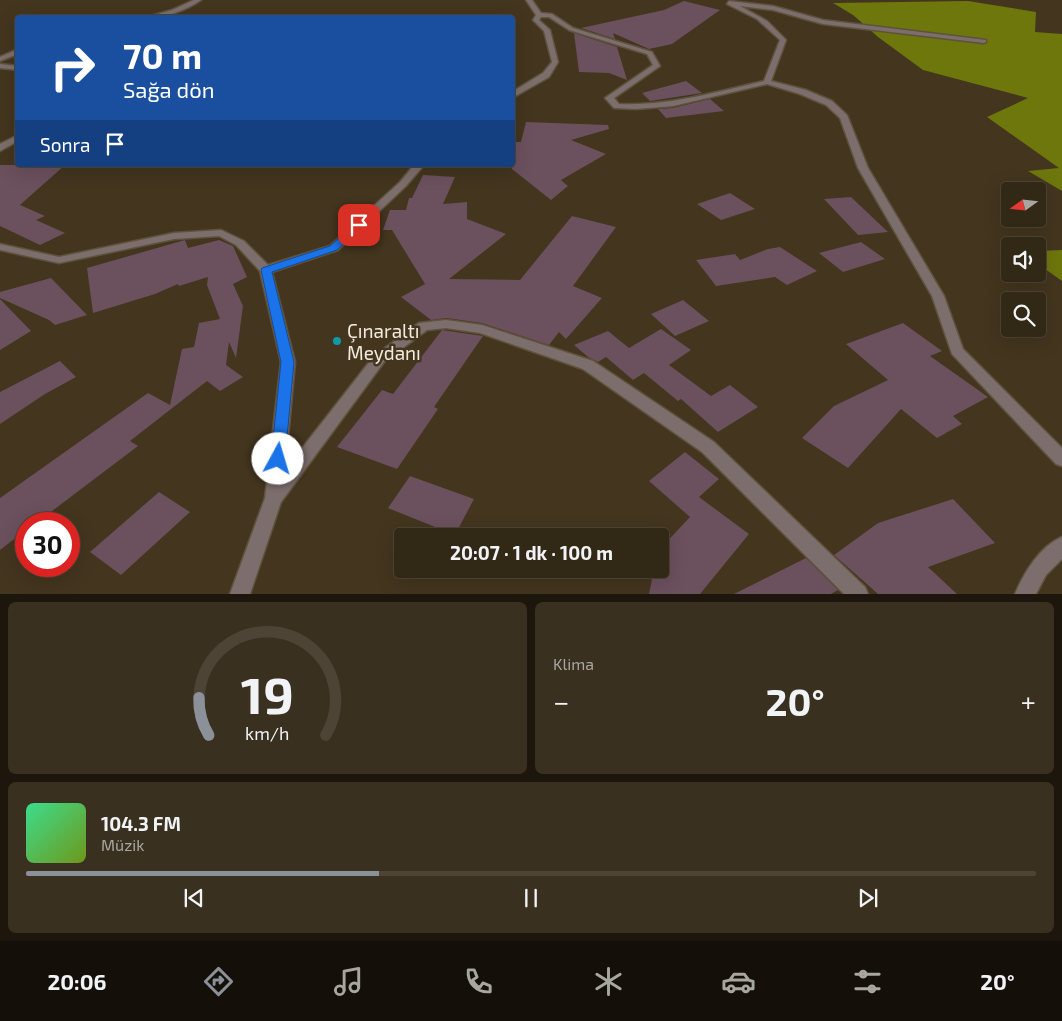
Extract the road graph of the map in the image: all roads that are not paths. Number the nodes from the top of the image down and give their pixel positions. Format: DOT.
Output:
graph roads {
  1 [pos="198,0"];
  2 [pos="530,0"];
  3 [pos="159,15"];
  4 [pos="539,15"];
  5 [pos="984,41"];
  6 [pos="15,52"];
  7 [pos="0,58"];
  8 [pos="0,66"];
  9 [pos="15,68"];
  10 [pos="767,82"];
  11 [pos="515,94"];
  12 [pos="15,139"];
  13 [pos="0,148"];
  14 [pos="417,167"];
  15 [pos="0,247"];
  16 [pos="266,270"];
  17 [pos="1062,459"];
  18 [pos="274,498"];
  19 [pos="1062,546"];
  20 [pos="240,594"];
  21 [pos="858,594"];
  22 [pos="1025,594"];
  1 -- 3 [label="street"];
  2 -- 4 [label="street"];
  4 -- 10 [label="street"];
  4 -- 11 [label="street"];
  5 -- 10 [label="street"];
  6 -- 7 [label="street"];
  8 -- 9 [label="street"];
  10 -- 17 [label="street"];
  12 -- 13 [label="street"];
  14 -- 16 [label="street"];
  15 -- 16 [label="street"];
  16 -- 18 [label="street"];
  18 -- 20 [label="street"];
  18 -- 21 [label="street"];
  19 -- 22 [label="street"];
}
